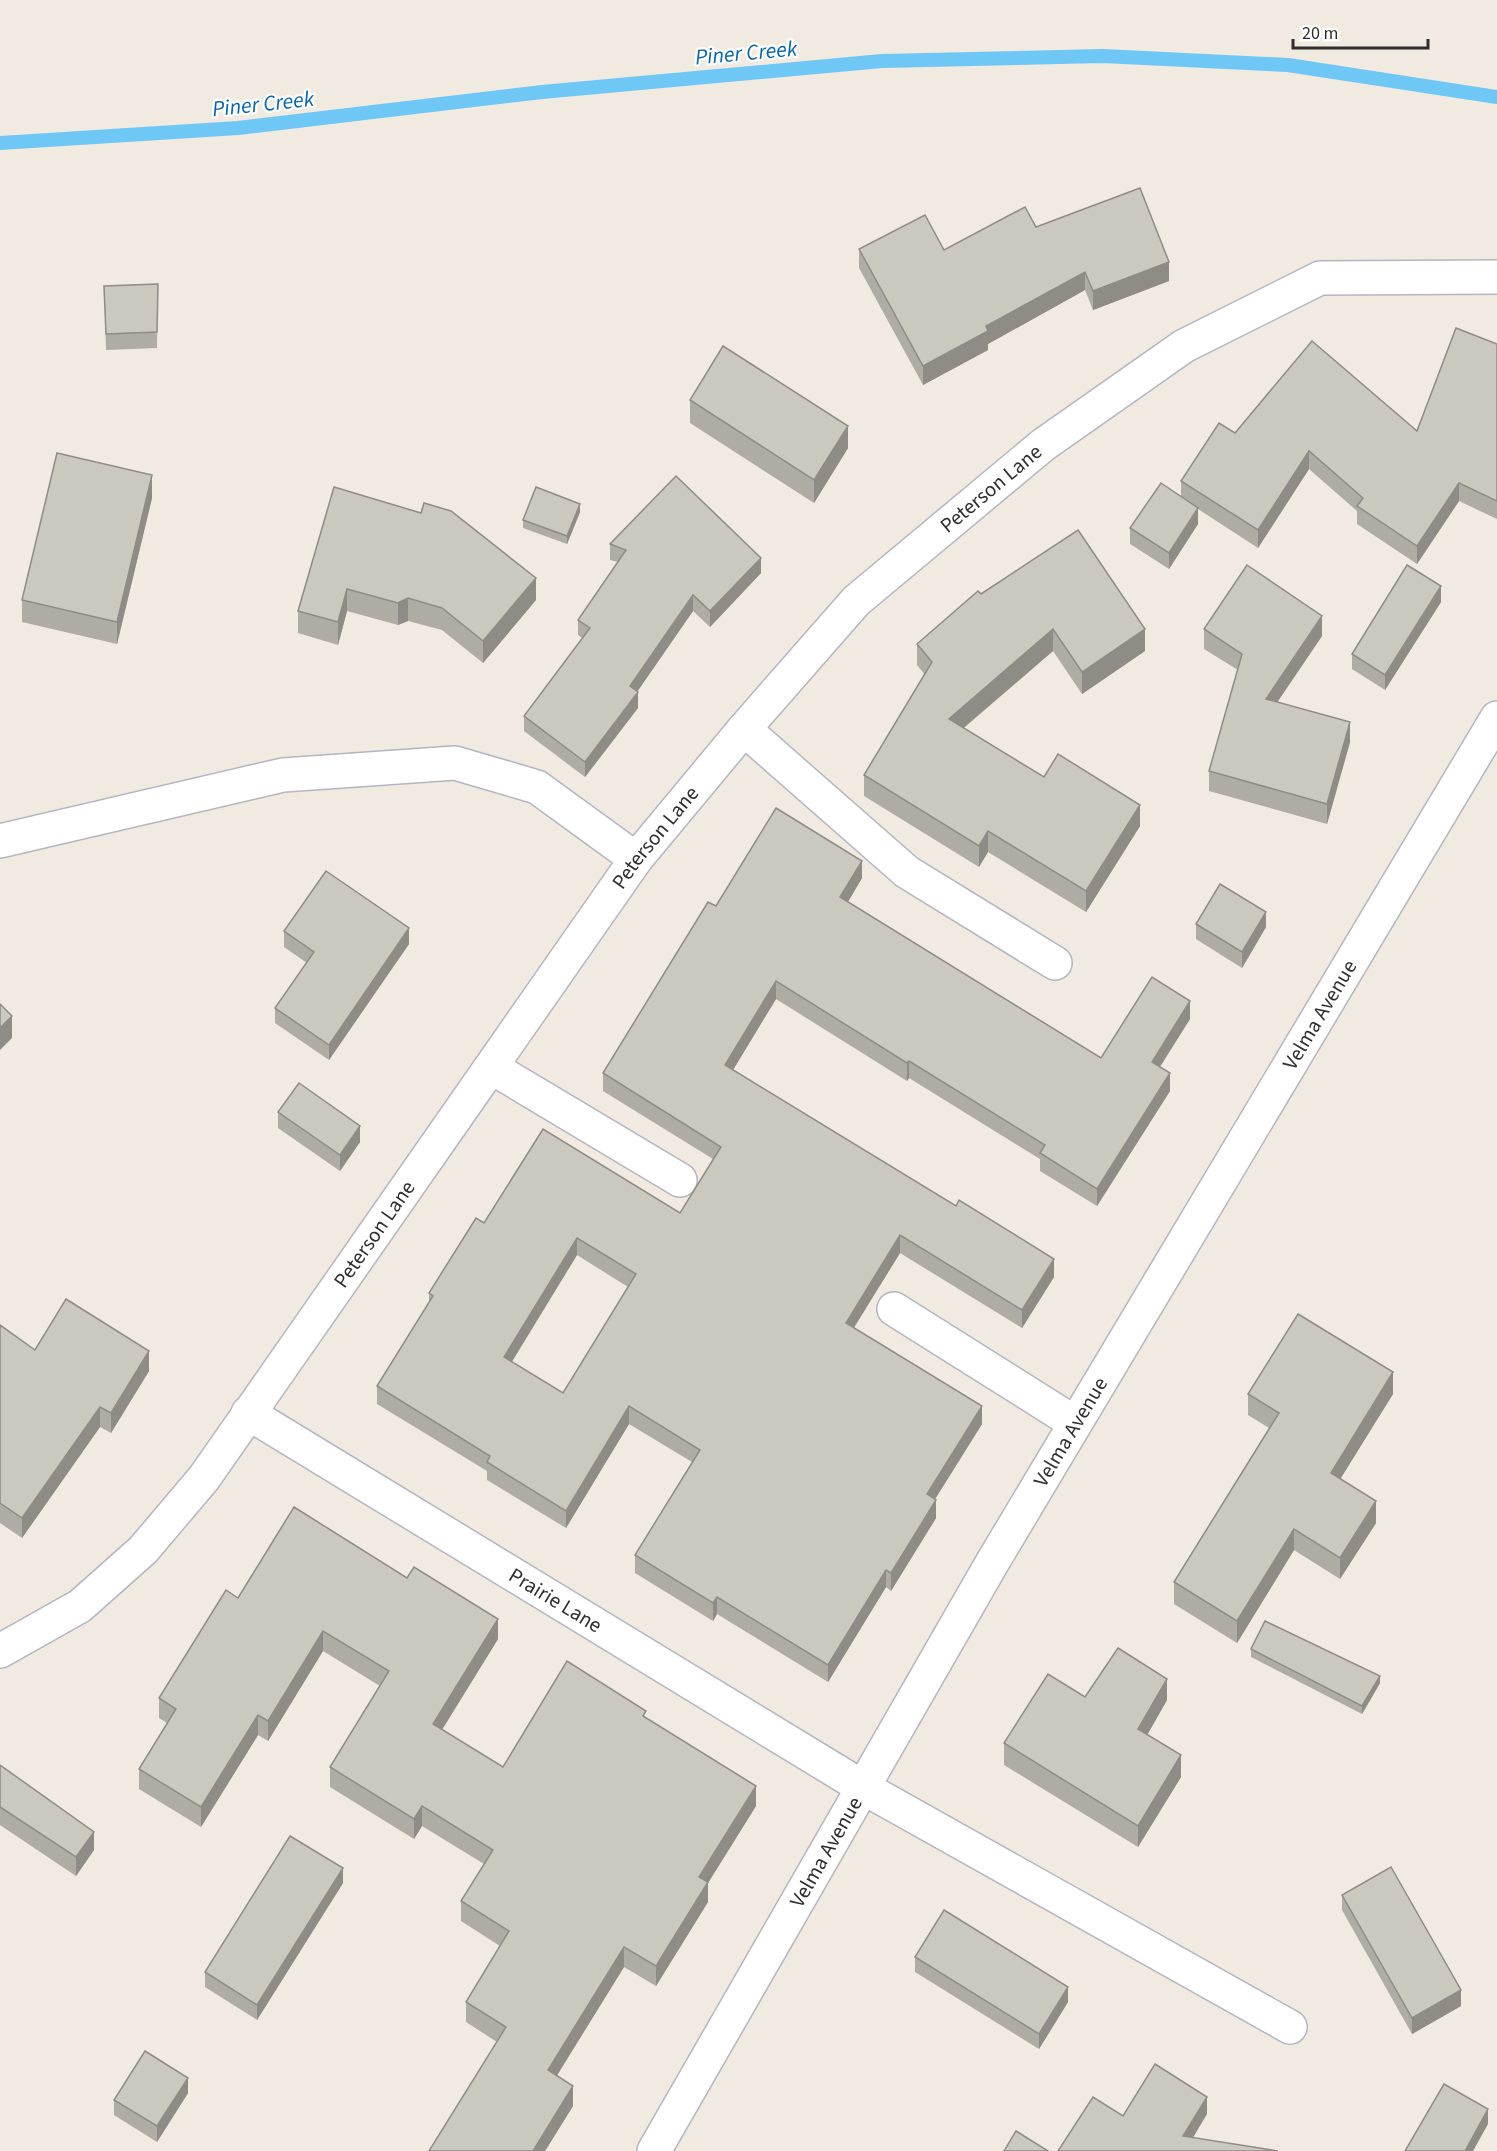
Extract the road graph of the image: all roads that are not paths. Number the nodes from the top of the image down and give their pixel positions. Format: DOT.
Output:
graph roads {
  1 [pos="1497,277"];
  2 [pos="744,729"];
  3 [pos="1493,735"];
  4 [pos="0,841"];
  5 [pos="636,859"];
  6 [pos="1055,963"];
  7 [pos="491,1067"];
  8 [pos="680,1180"];
  9 [pos="894,1309"];
  10 [pos="248,1413"];
  11 [pos="1075,1423"];
  12 [pos="0,1651"];
  13 [pos="864,1788"];
  14 [pos="1290,2027"];
  15 [pos="654,2151"];
  1 -- 2 [label="street, Peterson Lane"];
  2 -- 5 [label="street, Peterson Lane"];
  2 -- 6 [label="street"];
  3 -- 11 [label="street, Velma Avenue"];
  4 -- 5 [label="street"];
  5 -- 7 [label="street, Peterson Lane"];
  7 -- 8 [label="street"];
  7 -- 10 [label="street, Peterson Lane"];
  9 -- 11 [label="street"];
  10 -- 12 [label="street, Peterson Lane"];
  10 -- 13 [label="street, Prairie Lane"];
  11 -- 13 [label="street, Velma Avenue"];
  13 -- 14 [label="street, Prairie Lane"];
  13 -- 15 [label="street, Velma Avenue"];
}
